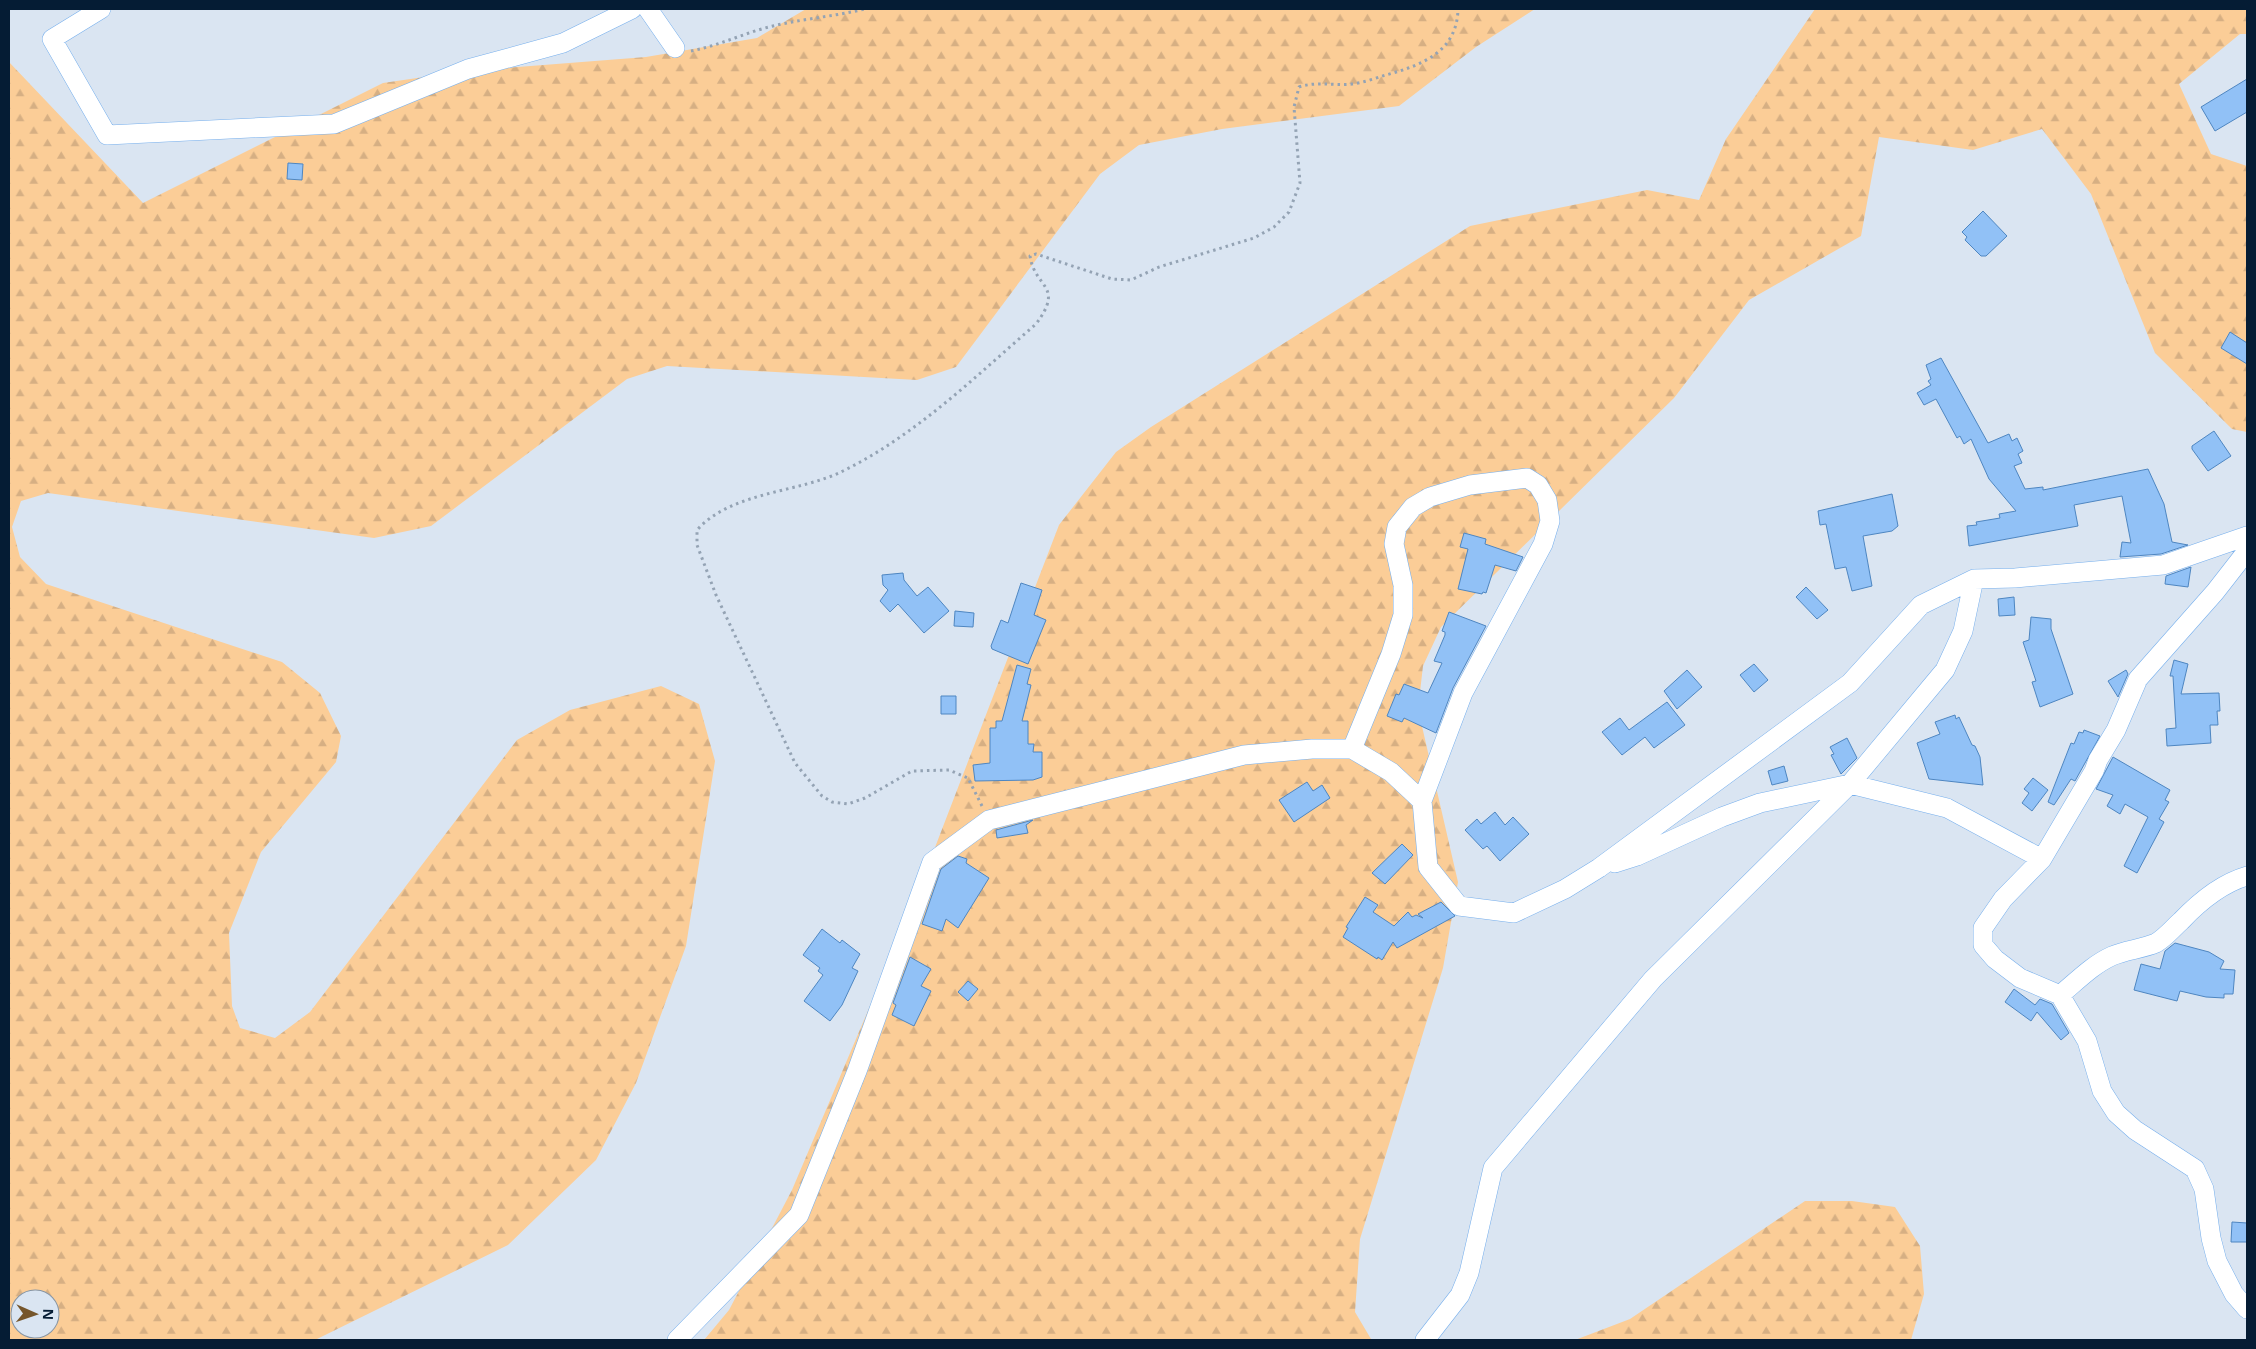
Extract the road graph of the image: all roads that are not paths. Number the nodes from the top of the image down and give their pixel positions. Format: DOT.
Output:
graph roads {
  1 [pos="101,9"];
  2 [pos="632,9"];
  3 [pos="648,9"];
  4 [pos="674,48"];
  5 [pos="2247,536"];
  6 [pos="2247,551"];
  7 [pos="1974,579"];
  8 [pos="1352,749"];
  9 [pos="1850,784"];
  10 [pos="1422,801"];
  11 [pos="2042,859"];
  12 [pos="1599,868"];
  13 [pos="2247,876"];
  14 [pos="2060,995"];
  15 [pos="2247,1309"];
  16 [pos="677,1340"];
  17 [pos="1425,1340"];
  1 -- 2 [label="street"];
  3 -- 4 [label="street"];
  5 -- 7 [label="street"];
  6 -- 11 [label="street"];
  7 -- 9 [label="street"];
  7 -- 12 [label="street"];
  8 -- 10 [label="street"];
  8 -- 10 [label="street"];
  8 -- 16 [label="street"];
  9 -- 11 [label="street"];
  9 -- 12 [label="street"];
  9 -- 17 [label="street"];
  10 -- 12 [label="street"];
  11 -- 14 [label="street"];
  13 -- 14 [label="street"];
  14 -- 15 [label="street"];
}
